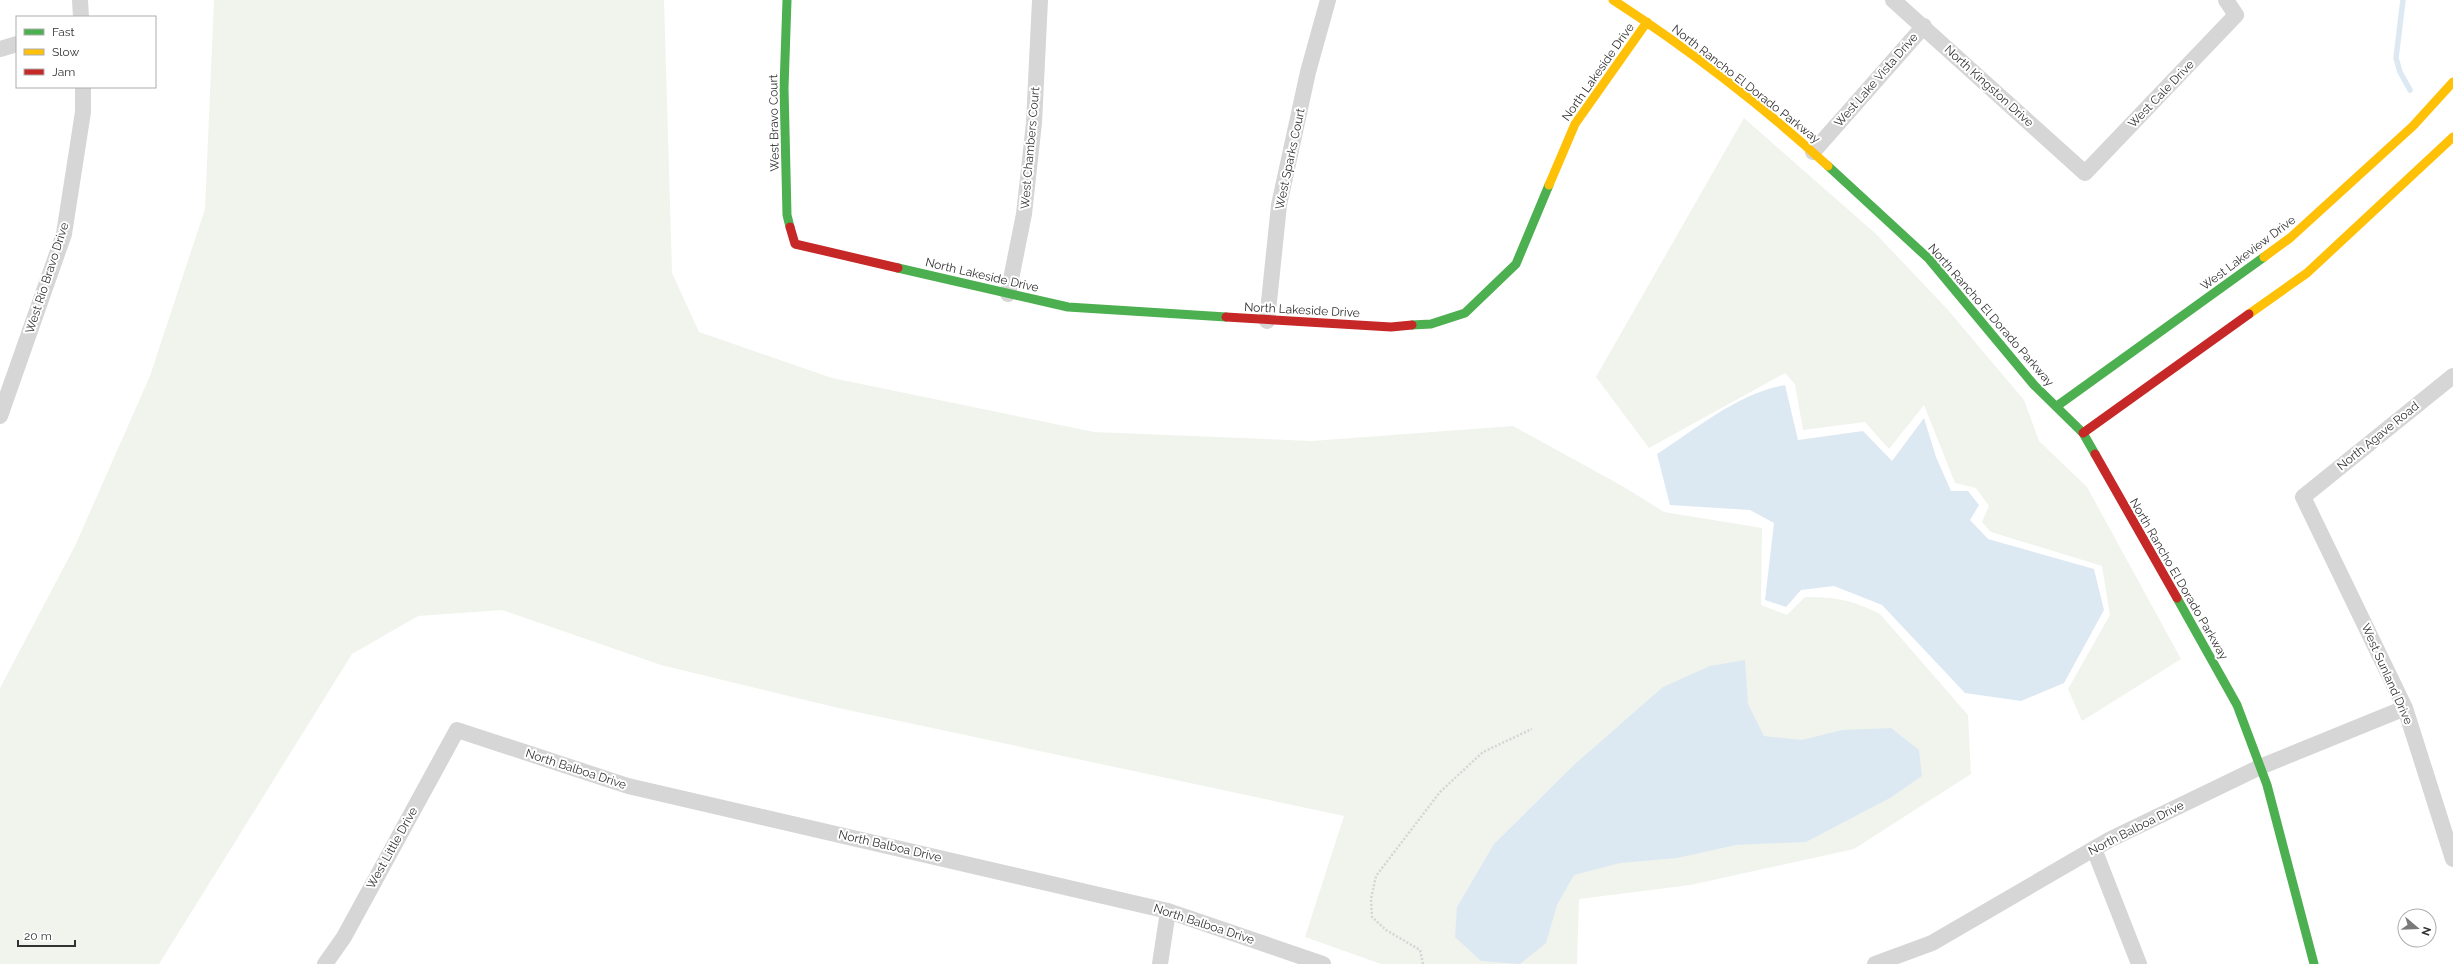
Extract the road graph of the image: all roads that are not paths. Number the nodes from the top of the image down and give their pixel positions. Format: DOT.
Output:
graph roads {
  1 [pos="80,0"];
  2 [pos="787,0"];
  3 [pos="1040,0"];
  4 [pos="1328,0"];
  5 [pos="1613,0"];
  6 [pos="1893,0"];
  7 [pos="2226,0"];
  8 [pos="81,16"];
  9 [pos="1647,22"];
  10 [pos="1924,26"];
  11 [pos="16,44"];
  12 [pos="0,49"];
  13 [pos="2453,82"];
  14 [pos="83,88"];
  15 [pos="2453,137"];
  16 [pos="1813,152"];
  17 [pos="2085,173"];
  18 [pos="795,244"];
  19 [pos="1008,294"];
  20 [pos="1267,321"];
  21 [pos="2453,376"];
  22 [pos="2057,406"];
  23 [pos="0,416"];
  24 [pos="2083,433"];
  25 [pos="2303,497"];
  26 [pos="2405,708"];
  27 [pos="457,730"];
  28 [pos="2260,767"];
  29 [pos="2094,849"];
  30 [pos="2453,859"];
  31 [pos="1168,911"];
  32 [pos="325,964"];
  33 [pos="1160,964"];
  34 [pos="1323,964"];
  35 [pos="1877,964"];
  36 [pos="2139,964"];
  37 [pos="2314,964"];
  1 -- 8 [label="street"];
  2 -- 18 [label="street, West Bravo Court"];
  3 -- 19 [label="street, West Chambers Court"];
  4 -- 20 [label="street, West Sparks Court"];
  5 -- 9 [label="street, North Rancho El Dorado Parkway"];
  6 -- 10 [label="street, North Kingston Drive"];
  7 -- 17 [label="street, West Cale Drive"];
  9 -- 16 [label="street, North Rancho El Dorado Parkway"];
  9 -- 20 [label="street, North Lakeside Drive"];
  10 -- 16 [label="street, West Lake Vista Drive"];
  10 -- 17 [label="street, North Kingston Drive"];
  11 -- 12 [label="street"];
  13 -- 22 [label="street, West Lakeview Drive"];
  14 -- 23 [label="street, West Rio Bravo Drive"];
  15 -- 24 [label="street"];
  16 -- 22 [label="street, North Rancho El Dorado Parkway"];
  18 -- 19 [label="street, North Lakeside Drive"];
  19 -- 20 [label="street, North Lakeside Drive"];
  21 -- 25 [label="street, North Agave Road"];
  22 -- 24 [label="street, North Rancho El Dorado Parkway"];
  24 -- 28 [label="street, North Rancho El Dorado Parkway"];
  25 -- 26 [label="street, West Sunland Drive"];
  26 -- 28 [label="street, North Balboa Drive"];
  26 -- 30 [label="street, West Sunland Drive"];
  27 -- 31 [label="street, North Balboa Drive"];
  27 -- 32 [label="street, West Little Drive"];
  28 -- 29 [label="street, North Balboa Drive"];
  28 -- 37 [label="street, North Rancho El Dorado Parkway"];
  29 -- 35 [label="street, North Balboa Drive"];
  29 -- 36 [label="street"];
  31 -- 33 [label="street"];
  31 -- 34 [label="street, North Balboa Drive"];
}
